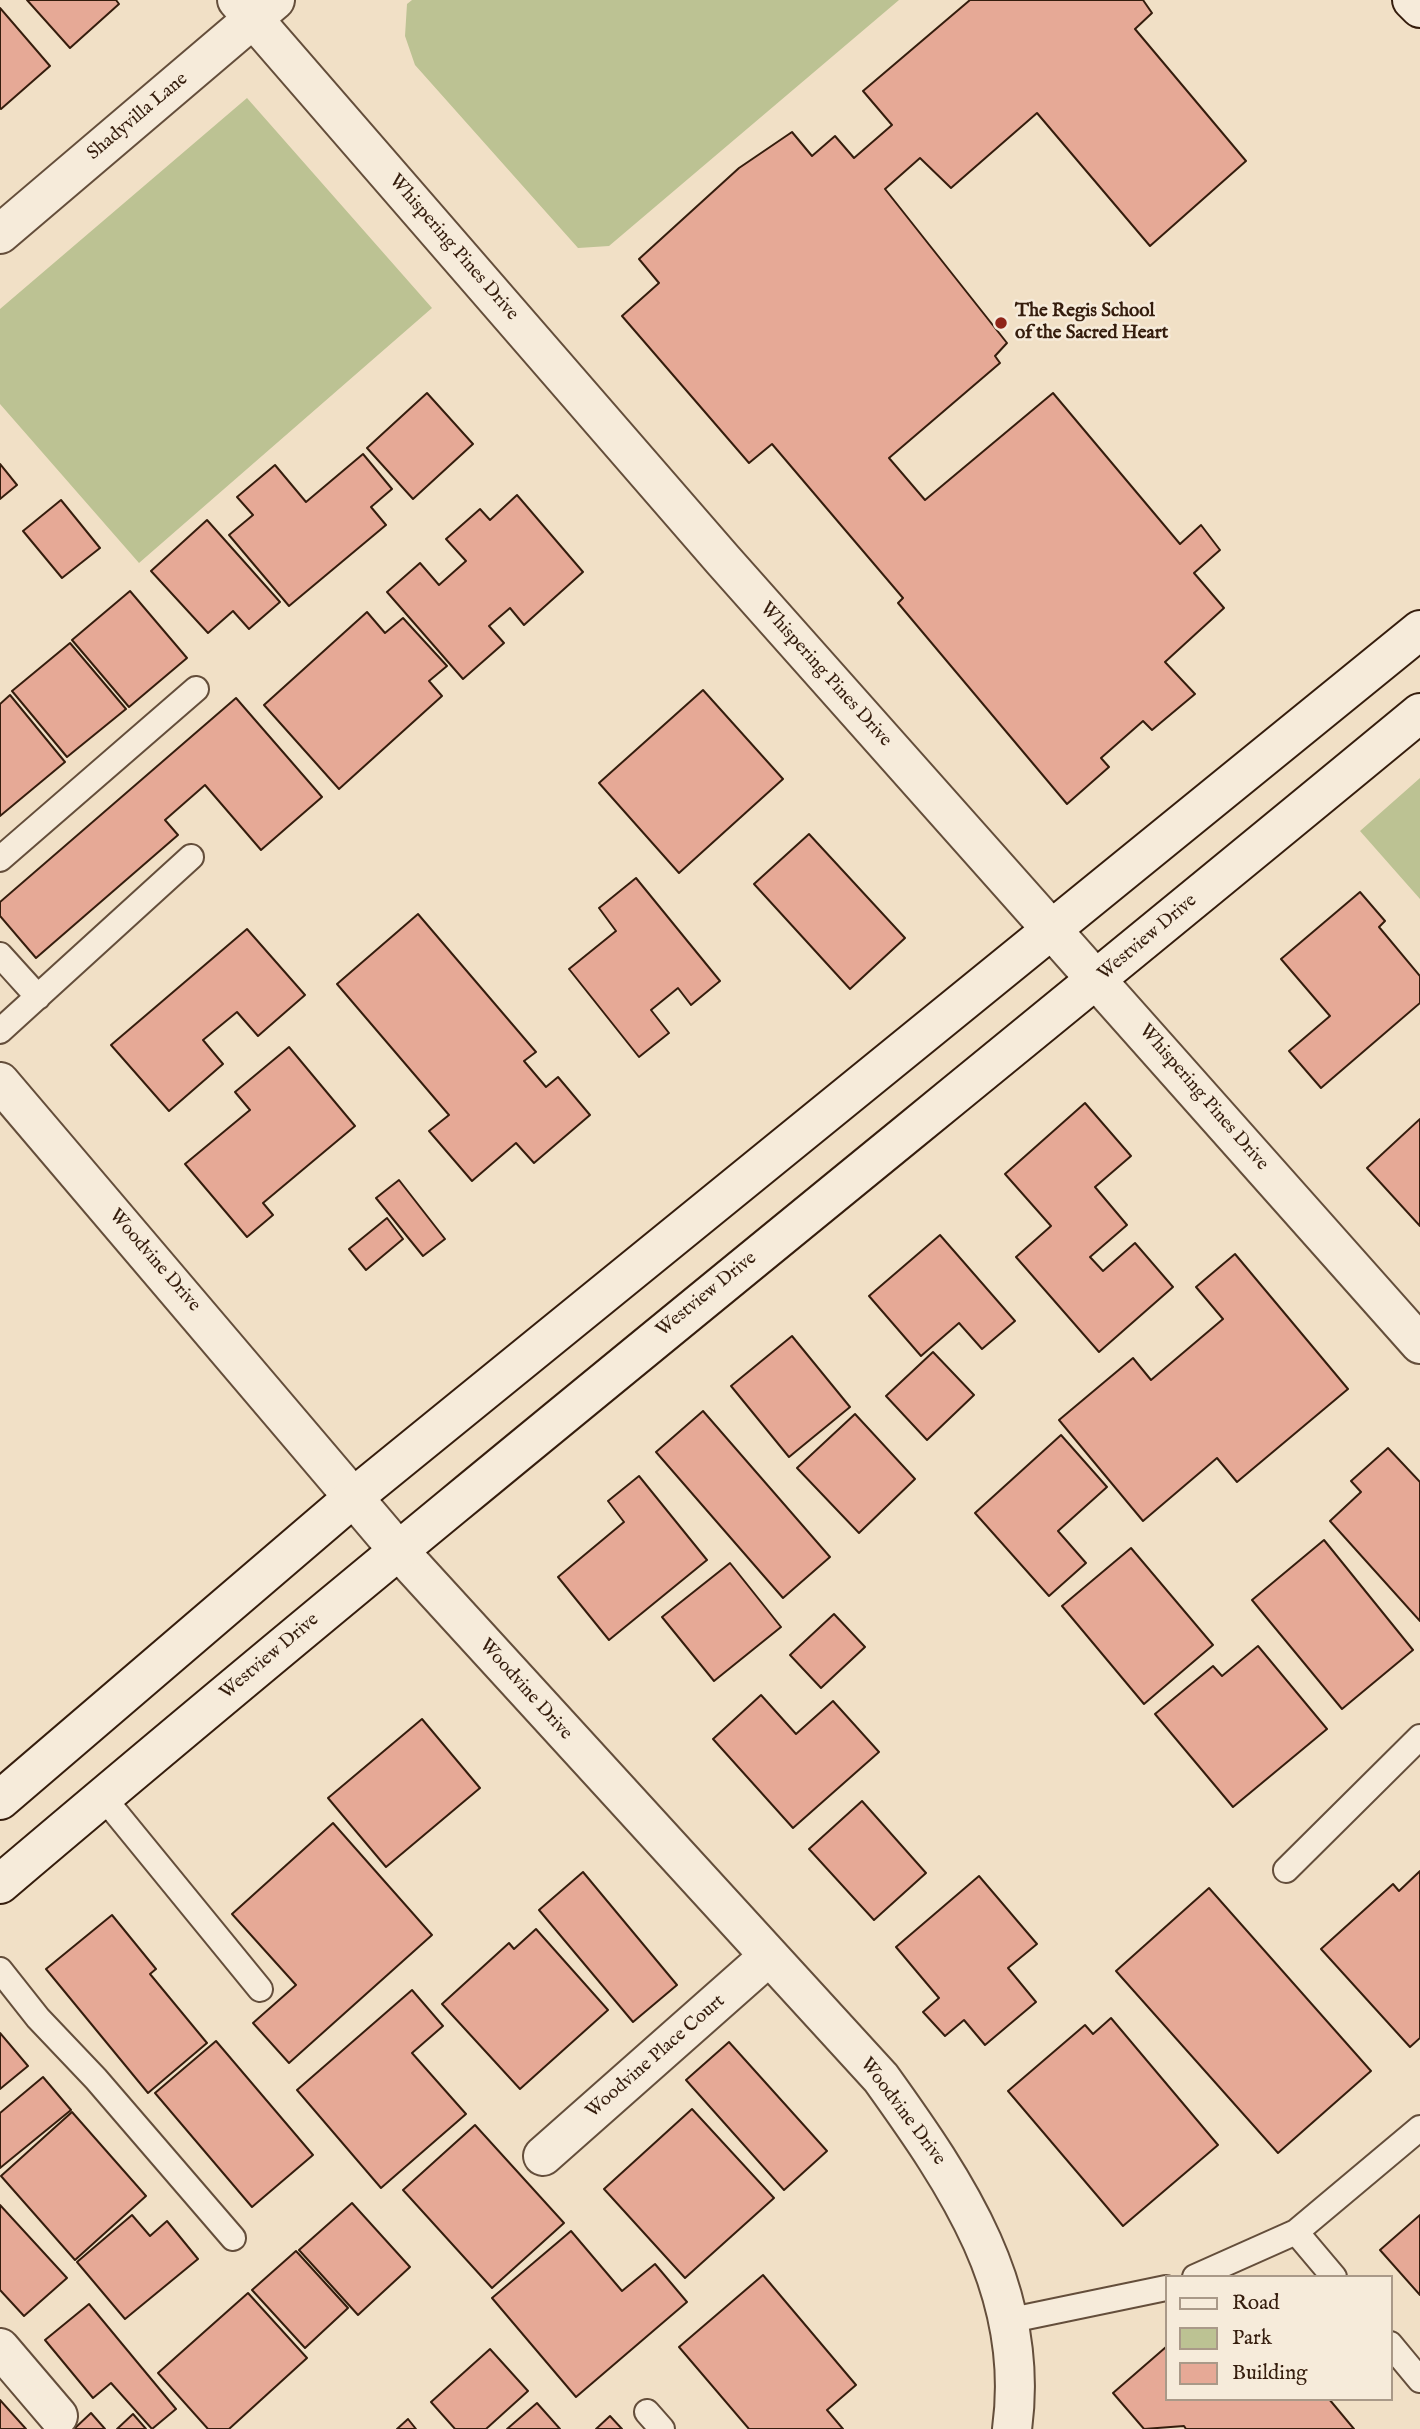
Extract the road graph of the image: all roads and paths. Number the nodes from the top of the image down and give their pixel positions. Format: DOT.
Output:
graph roads {
  1 [pos="1412,0"];
  2 [pos="255,6"];
  3 [pos="1420,8"];
  4 [pos="0,234"];
  5 [pos="1420,630"];
  6 [pos="196,689"];
  7 [pos="1420,713"];
  8 [pos="191,857"];
  9 [pos="0,859"];
  10 [pos="1052,927"];
  11 [pos="0,955"];
  12 [pos="1098,979"];
  13 [pos="38,997"];
  14 [pos="0,1031"];
  15 [pos="0,1082"];
  16 [pos="1420,1344"];
  17 [pos="355,1496"];
  18 [pos="398,1550"];
  19 [pos="1420,1737"];
  20 [pos="103,1797"];
  21 [pos="0,1800"];
  22 [pos="1286,1870"];
  23 [pos="0,1884"];
  24 [pos="768,1957"];
  25 [pos="0,1970"];
  26 [pos="260,1989"];
  27 [pos="1420,2128"];
  28 [pos="543,2156"];
  29 [pos="1296,2232"];
  30 [pos="233,2238"];
  31 [pos="1199,2275"];
  32 [pos="1332,2275"];
  33 [pos="1164,2288"];
  34 [pos="1007,2321"];
  35 [pos="1392,2346"];
  36 [pos="0,2348"];
  37 [pos="1420,2380"];
  38 [pos="58,2416"];
  39 [pos="1012,2429"];
  1 -- 3 [label="street"];
  2 -- 4 [label="street, Shadyvilla Lane"];
  2 -- 10 [label="street, Whispering Pines Drive"];
  5 -- 10 [label="street"];
  6 -- 9 [label="lane"];
  7 -- 12 [label="street, Westview Drive"];
  8 -- 13 [label="lane"];
  10 -- 12 [label="street, Whispering Pines Drive"];
  10 -- 17 [label="street"];
  11 -- 13 [label="lane"];
  12 -- 16 [label="street, Whispering Pines Drive"];
  12 -- 18 [label="street, Westview Drive"];
  13 -- 14 [label="lane"];
  15 -- 17 [label="street, Woodvine Drive"];
  17 -- 18 [label="street, Woodvine Drive"];
  17 -- 21 [label="street"];
  18 -- 20 [label="street, Westview Drive"];
  18 -- 24 [label="street, Woodvine Drive"];
  19 -- 22 [label="lane"];
  20 -- 23 [label="street, Westview Drive"];
  20 -- 26 [label="lane"];
  24 -- 28 [label="street, Woodvine Place Court"];
  24 -- 34 [label="street, Woodvine Drive"];
  25 -- 30 [label="lane"];
  27 -- 29 [label="lane"];
  29 -- 31 [label="lane"];
  29 -- 32 [label="lane"];
  33 -- 34 [label="lane"];
  34 -- 39 [label="street, Woodvine Drive"];
  35 -- 37 [label="lane"];
  36 -- 38 [label="street"];
}
